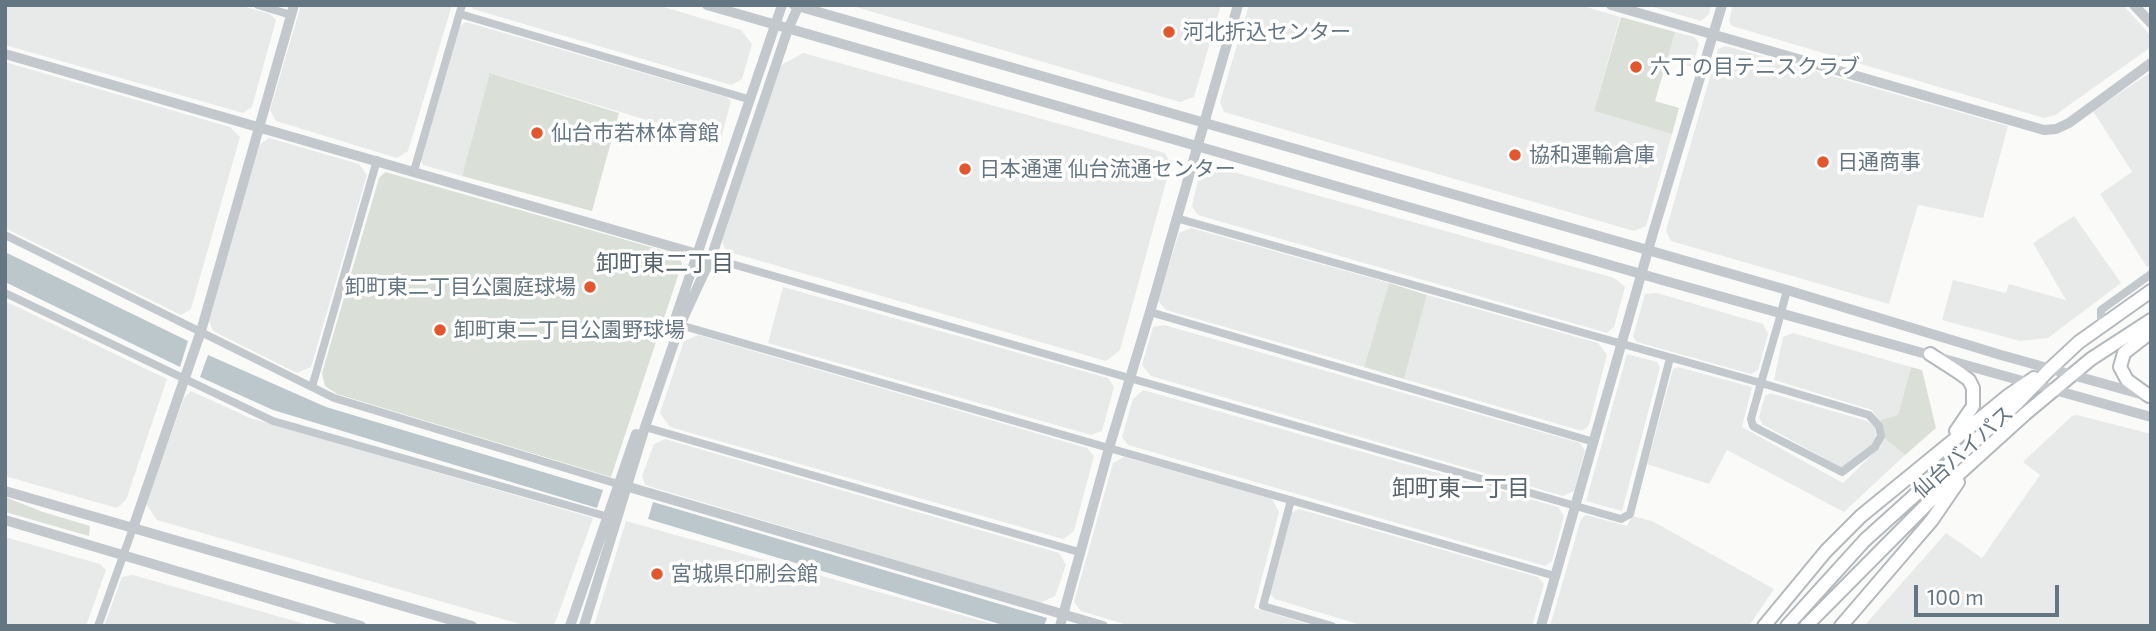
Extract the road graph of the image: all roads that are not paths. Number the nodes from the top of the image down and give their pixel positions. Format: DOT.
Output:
graph roads {
  1 [pos="258,5"];
  2 [pos="706,5"];
  3 [pos="782,5"];
  4 [pos="1238,5"];
  5 [pos="1611,5"];
  6 [pos="1722,5"];
  7 [pos="2134,5"];
  8 [pos="797,6"];
  9 [pos="293,10"];
  10 [pos="461,10"];
  11 [pos="2151,23"];
  12 [pos="775,26"];
  13 [pos="788,29"];
  14 [pos="1713,35"];
  15 [pos="5,54"];
  16 [pos="2151,63"];
  17 [pos="748,99"];
  18 [pos="1204,123"];
  19 [pos="260,127"];
  20 [pos="1197,146"];
  21 [pos="377,160"];
  22 [pos="414,171"];
  23 [pos="1176,218"];
  24 [pos="5,235"];
  25 [pos="1648,251"];
  26 [pos="697,254"];
  27 [pos="711,258"];
  28 [pos="1642,274"];
  29 [pos="2151,274"];
  30 [pos="1787,290"];
  31 [pos="2151,291"];
  32 [pos="5,293"];
  33 [pos="1150,312"];
  34 [pos="1781,313"];
  35 [pos="2151,320"];
  36 [pos="680,326"];
  37 [pos="2101,327"];
  38 [pos="201,331"];
  39 [pos="2151,332"];
  40 [pos="1622,344"];
  41 [pos="1930,354"];
  42 [pos="1670,358"];
  43 [pos="2050,369"];
  44 [pos="2073,375"];
  45 [pos="1130,377"];
  46 [pos="184,379"];
  47 [pos="2032,382"];
  48 [pos="1761,383"];
  49 [pos="312,387"];
  50 [pos="2056,389"];
  51 [pos="2150,396"];
  52 [pos="2151,417"];
  53 [pos="645,426"];
  54 [pos="1594,442"];
  55 [pos="1109,448"];
  56 [pos="1938,453"];
  57 [pos="1968,467"];
  58 [pos="622,485"];
  59 [pos="5,491"];
  60 [pos="1291,500"];
  61 [pos="1576,505"];
  62 [pos="611,517"];
  63 [pos="5,520"];
  64 [pos="133,528"];
  65 [pos="1079,552"];
  66 [pos="124,555"];
  67 [pos="1555,576"];
  68 [pos="1064,614"];
  69 [pos="98,626"];
  70 [pos="361,626"];
  71 [pos="472,626"];
  72 [pos="570,626"];
  73 [pos="584,626"];
  74 [pos="1060,626"];
  75 [pos="1103,626"];
  76 [pos="1332,626"];
  77 [pos="1541,626"];
  78 [pos="1764,626"];
  79 [pos="1787,626"];
  80 [pos="1807,626"];
  81 [pos="1841,626"];
  1 -- 9 [label="street"];
  2 -- 12 [label="street"];
  3 -- 12 [label="street"];
  4 -- 18 [label="street"];
  5 -- 14 [label="street"];
  6 -- 14 [label="street"];
  7 -- 11 [label="street"];
  8 -- 13 [label="street"];
  8 -- 18 [label="street"];
  9 -- 19 [label="street"];
  10 -- 17 [label="street"];
  10 -- 22 [label="street"];
  12 -- 13 [label="street"];
  12 -- 17 [label="street"];
  13 -- 20 [label="street"];
  13 -- 27 [label="street"];
  14 -- 16 [label="street"];
  14 -- 25 [label="street"];
  15 -- 19 [label="street"];
  17 -- 26 [label="street"];
  18 -- 20 [label="street"];
  18 -- 25 [label="street"];
  19 -- 21 [label="street"];
  19 -- 38 [label="street"];
  20 -- 23 [label="street"];
  20 -- 28 [label="street"];
  21 -- 22 [label="street"];
  21 -- 49 [label="street"];
  22 -- 26 [label="street"];
  23 -- 33 [label="street"];
  23 -- 40 [label="street"];
  24 -- 38 [label="street"];
  25 -- 28 [label="street"];
  25 -- 30 [label="street"];
  26 -- 27 [label="street"];
  26 -- 58 [label="street"];
  27 -- 36 [label="street"];
  27 -- 45 [label="street"];
  28 -- 34 [label="street"];
  28 -- 40 [label="street"];
  29 -- 37 [label="street"];
  30 -- 34 [label="street"];
  30 -- 43 [label="street"];
  31 -- 37 [label="highway"];
  32 -- 46 [label="street"];
  33 -- 45 [label="street"];
  33 -- 54 [label="street"];
  34 -- 41 [label="street"];
  34 -- 48 [label="street"];
  35 -- 44 [label="highway, 仙台バイパス"];
  36 -- 53 [label="street"];
  36 -- 55 [label="street"];
  37 -- 43 [label="highway"];
  38 -- 46 [label="street"];
  38 -- 49 [label="street"];
  39 -- 51 [label="highway"];
  40 -- 42 [label="street"];
  40 -- 54 [label="street"];
  41 -- 47 [label="street"];
  41 -- 56 [label="highway"];
  42 -- 48 [label="street"];
  42 -- 61 [label="street"];
  43 -- 44 [label="street"];
  43 -- 47 [label="highway"];
  44 -- 50 [label="highway, 仙台バイパス"];
  44 -- 51 [label="street"];
  45 -- 55 [label="street"];
  45 -- 61 [label="street"];
  46 -- 62 [label="street"];
  46 -- 64 [label="street"];
  47 -- 50 [label="street"];
  47 -- 56 [label="highway"];
  47 -- 79 [label="highway, 仙台バイパス"];
  48 -- 48 [label="street"];
  49 -- 58 [label="street"];
  50 -- 52 [label="street"];
  50 -- 57 [label="highway, 仙台バイパス"];
  53 -- 58 [label="street"];
  53 -- 65 [label="street"];
  54 -- 61 [label="street"];
  55 -- 60 [label="street"];
  55 -- 65 [label="street"];
  56 -- 78 [label="highway"];
  57 -- 80 [label="highway, 仙台バイパス"];
  57 -- 81 [label="highway"];
  58 -- 62 [label="street"];
  58 -- 68 [label="street"];
  59 -- 64 [label="street"];
  60 -- 67 [label="street"];
  60 -- 76 [label="street"];
  61 -- 67 [label="street"];
  62 -- 72 [label="street"];
  62 -- 73 [label="street"];
  63 -- 66 [label="street"];
  64 -- 66 [label="street"];
  64 -- 71 [label="street"];
  65 -- 68 [label="street"];
  66 -- 69 [label="street"];
  66 -- 70 [label="street"];
  67 -- 77 [label="street"];
  68 -- 74 [label="street"];
  68 -- 75 [label="street"];
}
